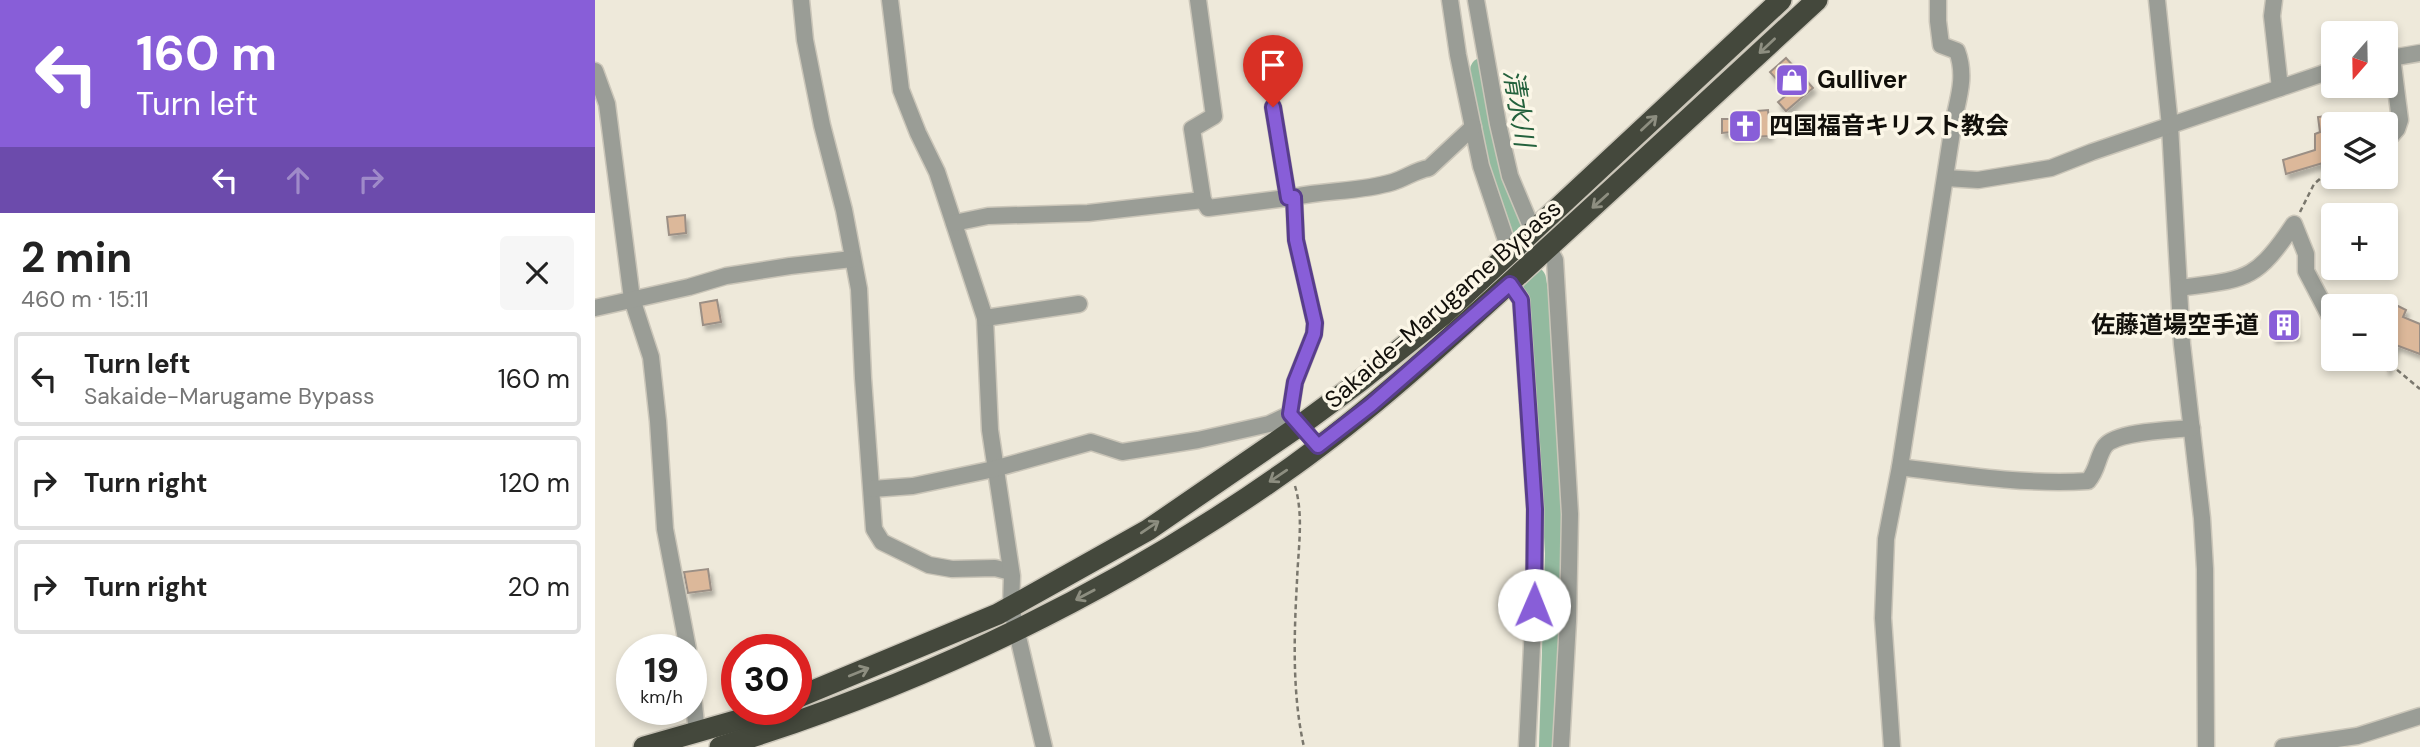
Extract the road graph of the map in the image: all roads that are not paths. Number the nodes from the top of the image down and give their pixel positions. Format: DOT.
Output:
graph roads {
  1 [pos="801,0"];
  2 [pos="890,0"];
  3 [pos="1198,0"];
  4 [pos="1450,0"];
  5 [pos="1476,0"];
  6 [pos="1781,0"];
  7 [pos="1817,0"];
  8 [pos="1938,0"];
  9 [pos="2157,0"];
  10 [pos="2274,0"];
  11 [pos="2420,52"];
  12 [pos="2398,56"];
  13 [pos="595,71"];
  14 [pos="2321,74"];
  15 [pos="2280,88"];
  16 [pos="2396,98"];
  17 [pos="1273,107"];
  18 [pos="2170,126"];
  19 [pos="2398,126"];
  20 [pos="1473,127"];
  21 [pos="1946,178"];
  22 [pos="1291,197"];
  23 [pos="1203,200"];
  24 [pos="954,223"];
  25 [pos="1533,231"];
  26 [pos="1548,247"];
  27 [pos="1510,252"];
  28 [pos="852,259"];
  29 [pos="1510,284"];
  30 [pos="2180,288"];
  31 [pos="632,299"];
  32 [pos="2321,300"];
  33 [pos="1079,304"];
  34 [pos="595,308"];
  35 [pos="985,318"];
  36 [pos="1295,419"];
  37 [pos="2192,428"];
  38 [pos="1318,446"];
  39 [pos="1900,467"];
  40 [pos="995,468"];
  41 [pos="872,489"];
  42 [pos="1011,572"];
  43 [pos="1011,607"];
  44 [pos="1016,630"];
  45 [pos="685,634"];
  46 [pos="812,692"];
  47 [pos="2420,716"];
  48 [pos="696,725"];
  49 [pos="721,725"];
  50 [pos="697,733"];
  51 [pos="644,747"];
  52 [pos="720,747"];
  53 [pos="1044,747"];
  54 [pos="1527,747"];
  55 [pos="1561,747"];
  56 [pos="1892,747"];
  57 [pos="2206,747"];
  58 [pos="2283,747"];
  1 -- 28 [label="street"];
  2 -- 24 [label="street"];
  3 -- 23 [label="street"];
  4 -- 20 [label="street"];
  5 -- 25 [label="street"];
  25 -- 6 [label="highway, Sakaide-Marugame Bypass, one-way"];
  7 -- 26 [label="highway, Sakaide-Marugame Bypass, one-way"];
  8 -- 21 [label="street"];
  9 -- 18 [label="street"];
  10 -- 15 [label="street"];
  11 -- 12 [label="street"];
  13 -- 31 [label="street"];
  14 -- 15 [label="street"];
  15 -- 18 [label="street"];
  16 -- 19 [label="street"];
  17 -- 22 [label="street"];
  18 -- 21 [label="street"];
  18 -- 30 [label="street"];
  20 -- 22 [label="street"];
  20 -- 27 [label="street"];
  21 -- 39 [label="street"];
  22 -- 23 [label="street"];
  22 -- 36 [label="street"];
  23 -- 24 [label="street"];
  24 -- 35 [label="street"];
  25 -- 27 [label="highway, Sakaide-Marugame Bypass"];
  26 -- 29 [label="highway, Sakaide-Marugame Bypass"];
  26 -- 55 [label="street"];
  27 -- 36 [label="highway, Sakaide-Marugame Bypass"];
  28 -- 31 [label="street"];
  28 -- 41 [label="street"];
  29 -- 38 [label="highway, Sakaide-Marugame Bypass"];
  29 -- 54 [label="street"];
  30 -- 32 [label="street"];
  30 -- 37 [label="street"];
  31 -- 34 [label="street"];
  31 -- 45 [label="street"];
  33 -- 35 [label="street"];
  35 -- 40 [label="street"];
  36 -- 38 [label="street"];
  36 -- 40 [label="street"];
  43 -- 36 [label="highway, Sakaide-Marugame Bypass, one-way"];
  37 -- 39 [label="street"];
  37 -- 57 [label="street"];
  38 -- 44 [label="highway, Sakaide-Marugame Bypass, one-way"];
  39 -- 56 [label="street"];
  40 -- 41 [label="street"];
  40 -- 42 [label="street"];
  41 -- 42 [label="street"];
  42 -- 43 [label="street"];
  43 -- 44 [label="street"];
  46 -- 43 [label="highway, Sakaide-Marugame Bypass, one-way"];
  44 -- 52 [label="highway, Sakaide-Marugame Bypass"];
  44 -- 53 [label="street"];
  47 -- 58 [label="street"];
  48 -- 50 [label="street"];
  49 -- 50 [label="highway"];
  50 -- 51 [label="highway"];
}
